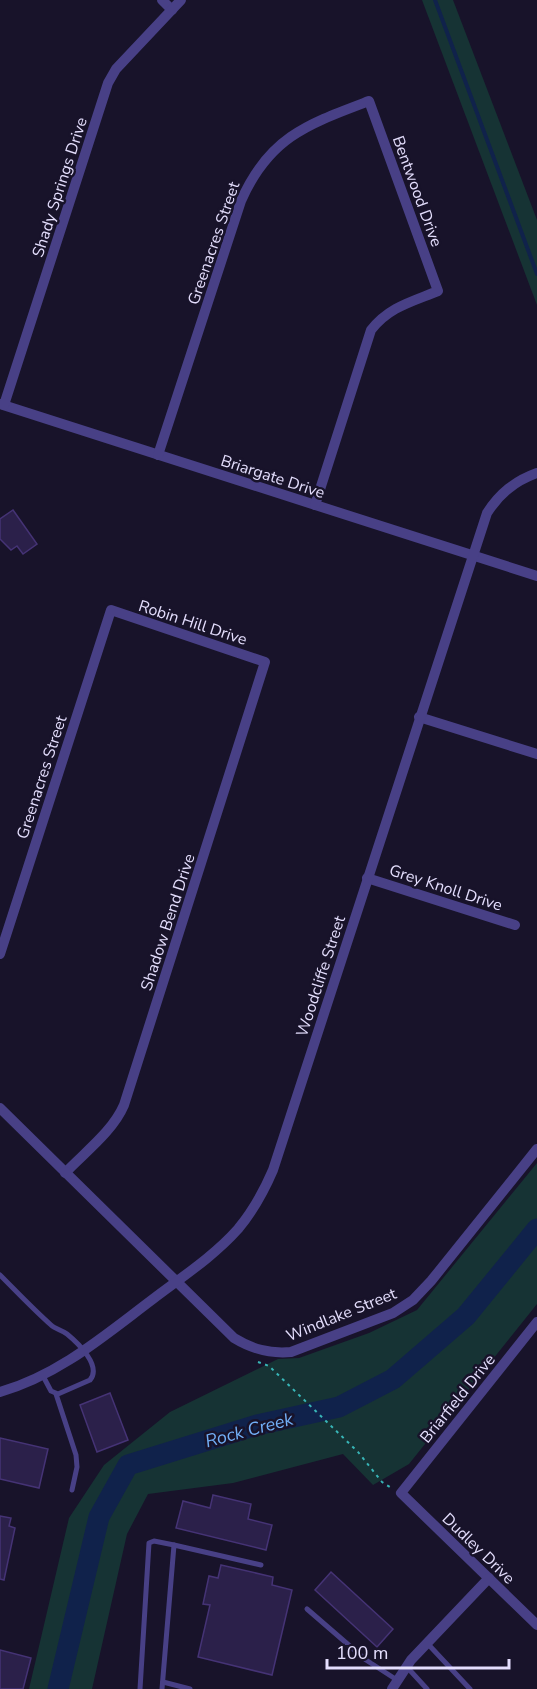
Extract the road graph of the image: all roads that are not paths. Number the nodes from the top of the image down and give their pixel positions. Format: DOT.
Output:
graph roads {
  1 [pos="162,0"];
  2 [pos="181,0"];
  3 [pos="172,10"];
  4 [pos="369,101"];
  5 [pos="2,404"];
  6 [pos="158,455"];
  7 [pos="537,472"];
  8 [pos="315,505"];
  9 [pos="472,555"];
  10 [pos="537,576"];
  11 [pos="111,610"];
  12 [pos="265,662"];
  13 [pos="419,717"];
  14 [pos="537,754"];
  15 [pos="367,878"];
  16 [pos="515,925"];
  17 [pos="0,954"];
  18 [pos="0,1108"];
  19 [pos="537,1149"];
  20 [pos="65,1173"];
  21 [pos="0,1275"];
  22 [pos="176,1281"];
  23 [pos="537,1322"];
  24 [pos="84,1351"];
  25 [pos="43,1376"];
  26 [pos="0,1392"];
  27 [pos="56,1394"];
  28 [pos="72,1490"];
  29 [pos="400,1493"];
  30 [pos="174,1545"];
  31 [pos="261,1565"];
  32 [pos="489,1578"];
  33 [pos="307,1609"];
  34 [pos="537,1624"];
  35 [pos="427,1643"];
  36 [pos="406,1666"];
  37 [pos="394,1684"];
  38 [pos="162,1686"];
  39 [pos="140,1689"];
  40 [pos="190,1689"];
  41 [pos="427,1689"];
  42 [pos="470,1689"];
  1 -- 3 [label="street"];
  2 -- 3 [label="street, Shady Springs Drive"];
  3 -- 5 [label="street, Shady Springs Drive"];
  4 -- 6 [label="street, Greenacres Street"];
  4 -- 8 [label="street, Bentwood Drive"];
  5 -- 6 [label="street, Briargate Drive"];
  6 -- 8 [label="street, Briargate Drive"];
  7 -- 9 [label="street, Woodcliffe Street"];
  8 -- 9 [label="street, Briargate Drive"];
  9 -- 10 [label="street, Briargate Drive"];
  9 -- 13 [label="street, Woodcliffe Street"];
  11 -- 12 [label="street, Robin Hill Drive"];
  11 -- 17 [label="street, Greenacres Street"];
  12 -- 20 [label="street, Shadow Bend Drive"];
  13 -- 14 [label="street"];
  13 -- 15 [label="street, Woodcliffe Street"];
  15 -- 16 [label="street, Grey Knoll Drive"];
  15 -- 22 [label="street, Woodcliffe Street"];
  18 -- 20 [label="street, Windlake Street"];
  19 -- 22 [label="street, Windlake Street"];
  20 -- 22 [label="street, Windlake Street"];
  21 -- 24 [label="lane"];
  22 -- 24 [label="street, Woodcliffe Street"];
  23 -- 29 [label="street, Briarfield Drive"];
  24 -- 25 [label="street, Woodcliffe Street"];
  24 -- 27 [label="lane"];
  25 -- 26 [label="street, Woodcliffe Street"];
  25 -- 27 [label="lane"];
  27 -- 28 [label="lane"];
  29 -- 32 [label="street, Dudley Drive"];
  30 -- 31 [label="lane"];
  30 -- 38 [label="lane"];
  30 -- 39 [label="lane"];
  32 -- 34 [label="street, Dudley Drive"];
  32 -- 35 [label="street"];
  33 -- 37 [label="lane"];
  35 -- 36 [label="street"];
  35 -- 42 [label="lane"];
  36 -- 37 [label="street"];
  36 -- 41 [label="lane"];
  38 -- 40 [label="lane"];
}
